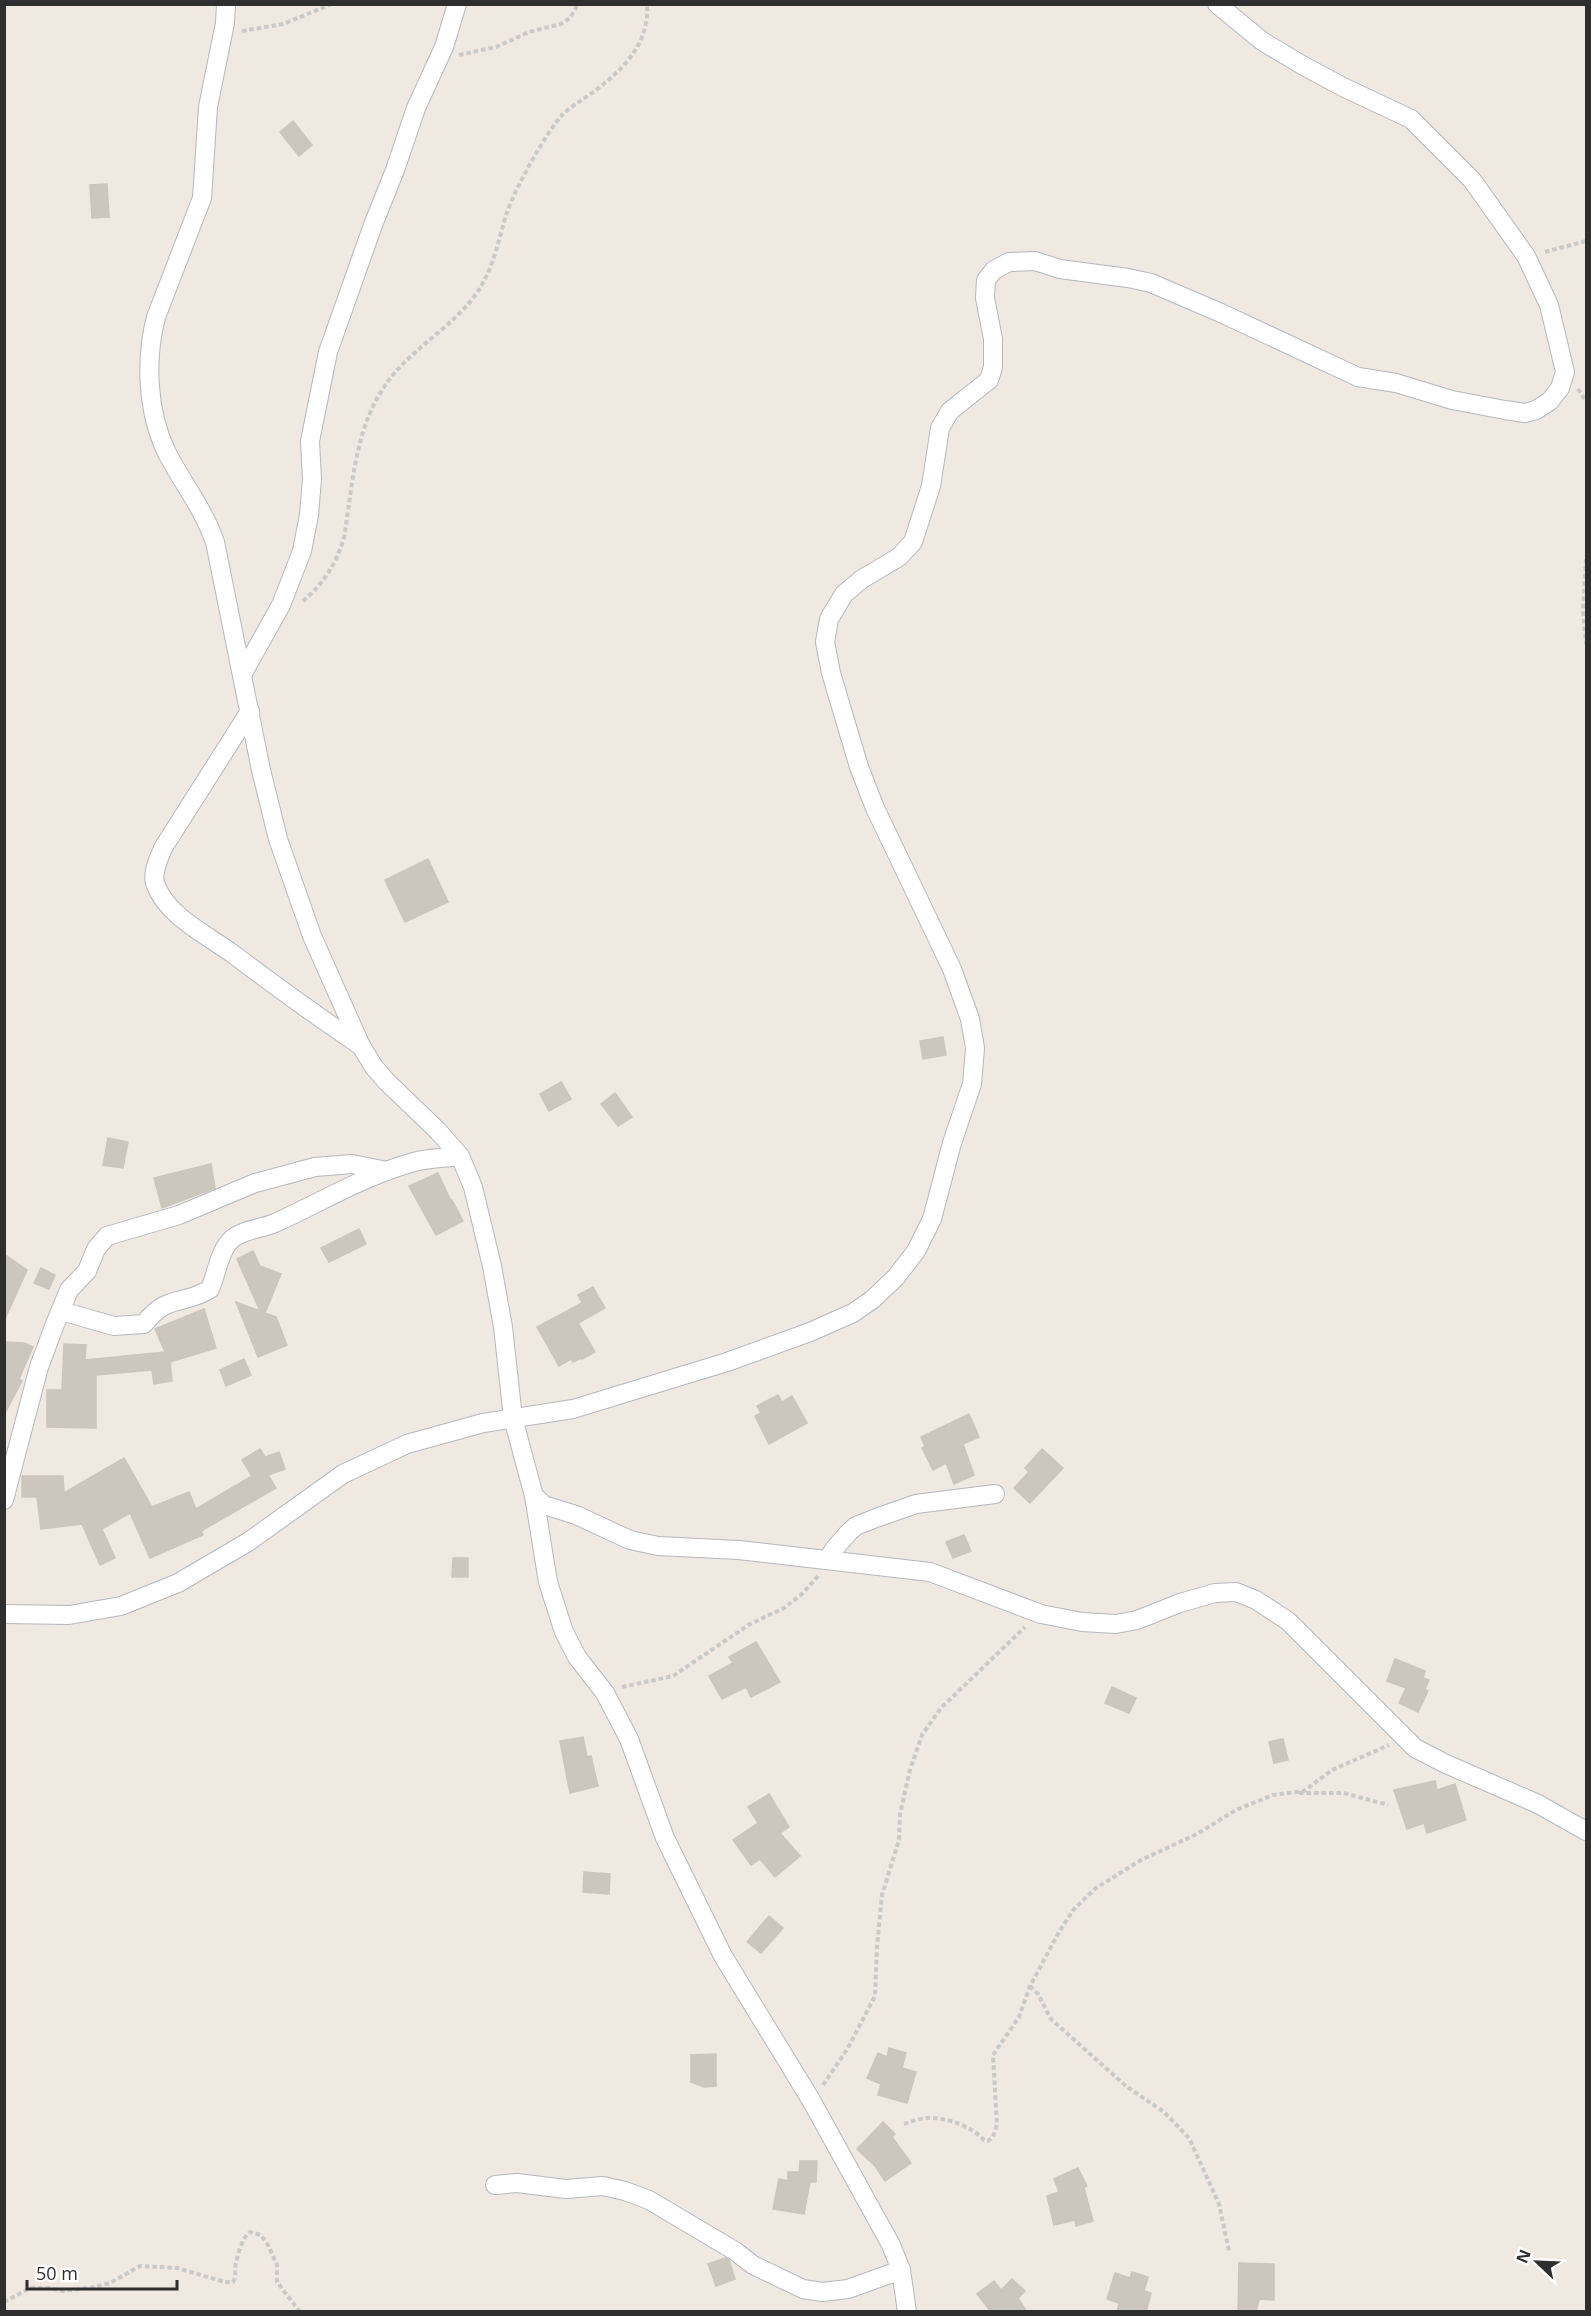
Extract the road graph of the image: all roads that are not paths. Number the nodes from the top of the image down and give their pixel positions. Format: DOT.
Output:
graph roads {
  1 [pos="226,4"];
  2 [pos="457,4"];
  3 [pos="1217,4"];
  4 [pos="243,673"];
  5 [pos="250,711"];
  6 [pos="361,1046"];
  7 [pos="460,1156"];
  8 [pos="387,1172"];
  9 [pos="61,1311"];
  10 [pos="513,1418"];
  11 [pos="995,1494"];
  12 [pos="534,1496"];
  13 [pos="4,1500"];
  14 [pos="827,1560"];
  15 [pos="4,1614"];
  16 [pos="1587,1831"];
  17 [pos="495,2185"];
  18 [pos="901,2270"];
  19 [pos="907,2312"];
  1 -- 4 [label="street"];
  2 -- 4 [label="street"];
  3 -- 10 [label="street"];
  4 -- 5 [label="street"];
  5 -- 6 [label="street"];
  5 -- 6 [label="street"];
  6 -- 7 [label="street"];
  7 -- 8 [label="street"];
  7 -- 10 [label="street"];
  8 -- 9 [label="street"];
  8 -- 9 [label="street"];
  9 -- 13 [label="street"];
  10 -- 12 [label="street"];
  10 -- 15 [label="street"];
  11 -- 14 [label="street"];
  12 -- 14 [label="street"];
  12 -- 18 [label="street"];
  14 -- 16 [label="street"];
  17 -- 18 [label="street"];
  18 -- 19 [label="street"];
}
